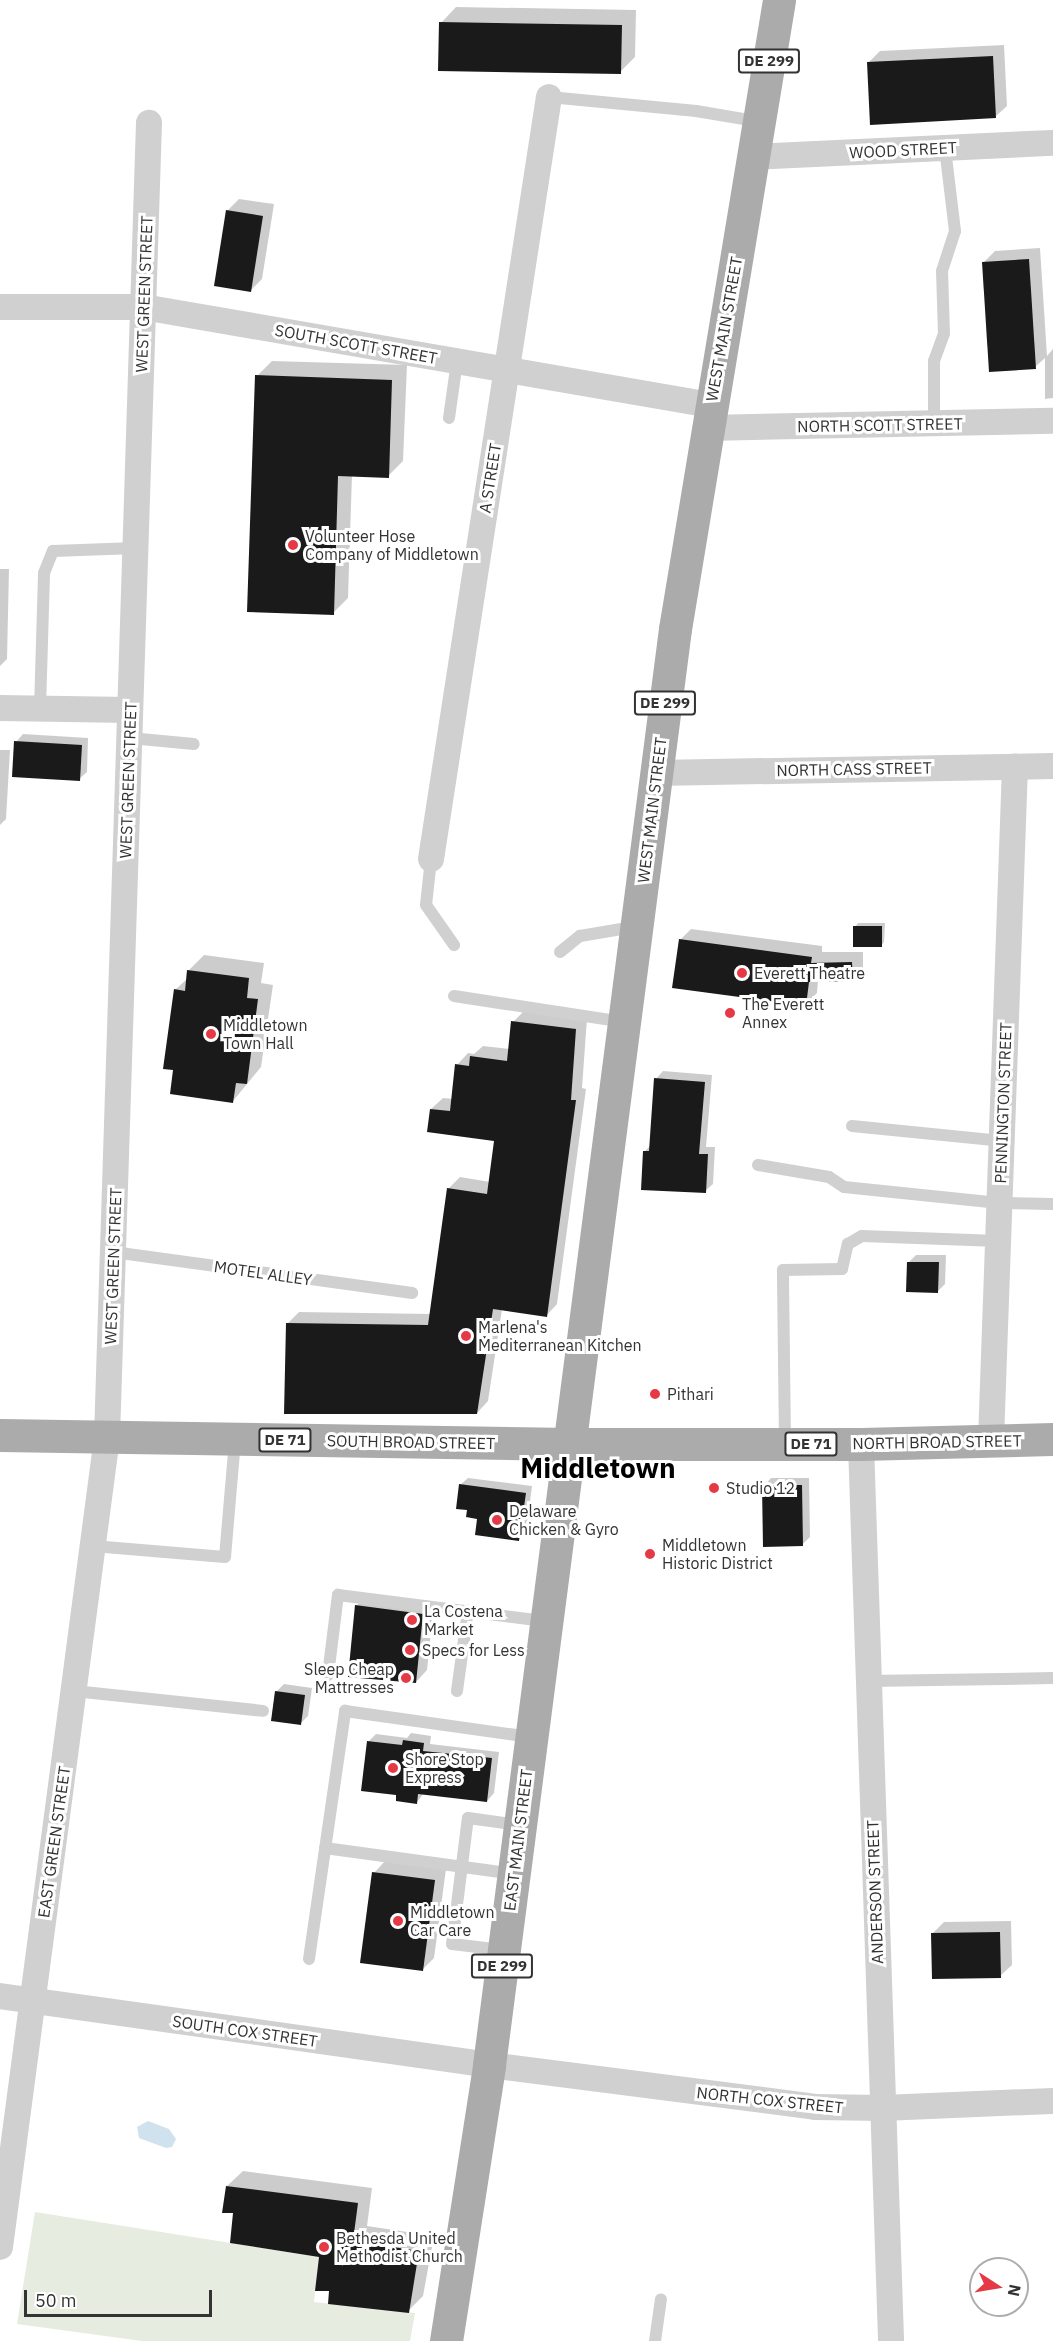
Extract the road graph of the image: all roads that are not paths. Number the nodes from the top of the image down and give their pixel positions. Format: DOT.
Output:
graph roads {
  1 [pos="779,0"];
  2 [pos="549,97"];
  3 [pos="759,121"];
  4 [pos="149,123"];
  5 [pos="1053,142"];
  6 [pos="945,148"];
  7 [pos="753,157"];
  8 [pos="0,307"];
  9 [pos="143,307"];
  10 [pos="457,361"];
  11 [pos="507,370"];
  12 [pos="709,417"];
  13 [pos="449,418"];
  14 [pos="1053,421"];
  15 [pos="934,424"];
  16 [pos="136,549"];
  17 [pos="0,708"];
  18 [pos="40,709"];
  19 [pos="130,710"];
  20 [pos="130,738"];
  21 [pos="194,744"];
  22 [pos="1015,766"];
  23 [pos="1053,766"];
  24 [pos="656,773"];
  25 [pos="431,859"];
  26 [pos="637,926"];
  27 [pos="454,945"];
  28 [pos="560,952"];
  29 [pos="454,996"];
  30 [pos="624,1023"];
  31 [pos="852,1126"];
  32 [pos="1001,1141"];
  33 [pos="758,1165"];
  34 [pos="999,1203"];
  35 [pos="1053,1204"];
  36 [pos="998,1241"];
  37 [pos="113,1252"];
  38 [pos="412,1293"];
  39 [pos="0,1436"];
  40 [pos="108,1437"];
  41 [pos="1053,1439"];
  42 [pos="235,1440"];
  43 [pos="991,1440"];
  44 [pos="570,1444"];
  45 [pos="785,1444"];
  46 [pos="861,1444"];
  47 [pos="93,1546"];
  48 [pos="468,1611"];
  49 [pos="546,1621"];
  50 [pos="328,1675"];
  51 [pos="1053,1678"];
  52 [pos="868,1681"];
  53 [pos="74,1691"];
  54 [pos="457,1691"];
  55 [pos="263,1711"];
  56 [pos="532,1737"];
  57 [pos="520,1825"];
  58 [pos="325,1848"];
  59 [pos="462,1867"];
  60 [pos="514,1874"];
  61 [pos="504,1951"];
  62 [pos="309,1959"];
  63 [pos="0,1996"];
  64 [pos="33,2001"];
  65 [pos="489,2065"];
  66 [pos="1053,2101"];
  67 [pos="883,2108"];
  68 [pos="0,2247"];
  69 [pos="661,2299"];
  70 [pos="446,2341"];
  71 [pos="655,2341"];
  72 [pos="891,2341"];
  1 -- 3 [label="main road, WEST MAIN STREET / DE 299"];
  2 -- 3 [label="lane"];
  2 -- 11 [label="street, A STREET"];
  3 -- 7 [label="main road, WEST MAIN STREET / DE 299"];
  4 -- 9 [label="street, WEST GREEN STREET"];
  5 -- 6 [label="street, WOOD STREET"];
  6 -- 7 [label="street, WOOD STREET"];
  6 -- 15 [label="lane"];
  7 -- 12 [label="main road, WEST MAIN STREET / DE 299"];
  8 -- 9 [label="street, SOUTH SCOTT STREET"];
  9 -- 10 [label="street, SOUTH SCOTT STREET"];
  9 -- 16 [label="street, WEST GREEN STREET"];
  10 -- 11 [label="street, SOUTH SCOTT STREET"];
  10 -- 13 [label="lane"];
  11 -- 12 [label="street, SOUTH SCOTT STREET"];
  11 -- 25 [label="street, A STREET"];
  12 -- 15 [label="street, NORTH SCOTT STREET"];
  12 -- 24 [label="main road, WEST MAIN STREET / DE 299"];
  14 -- 15 [label="street, NORTH SCOTT STREET"];
  16 -- 18 [label="lane"];
  16 -- 19 [label="street, WEST GREEN STREET"];
  17 -- 18 [label="street"];
  18 -- 19 [label="street"];
  19 -- 20 [label="street, WEST GREEN STREET"];
  20 -- 21 [label="lane"];
  20 -- 37 [label="street, WEST GREEN STREET"];
  22 -- 23 [label="street, NORTH CASS STREET"];
  22 -- 24 [label="street, NORTH CASS STREET"];
  22 -- 32 [label="street, PENNINGTON STREET"];
  24 -- 26 [label="main road, WEST MAIN STREET / DE 299"];
  25 -- 27 [label="lane"];
  26 -- 28 [label="lane"];
  26 -- 30 [label="main road, WEST MAIN STREET / DE 299"];
  29 -- 30 [label="lane"];
  30 -- 44 [label="main road, WEST MAIN STREET / DE 299"];
  31 -- 32 [label="lane"];
  32 -- 34 [label="street, PENNINGTON STREET"];
  33 -- 34 [label="lane"];
  34 -- 35 [label="lane"];
  34 -- 36 [label="street, PENNINGTON STREET"];
  36 -- 43 [label="street, PENNINGTON STREET"];
  36 -- 45 [label="lane"];
  37 -- 38 [label="lane, MOTEL ALLEY"];
  37 -- 40 [label="street, WEST GREEN STREET"];
  39 -- 40 [label="main road, SOUTH BROAD STREET / DE 71"];
  40 -- 42 [label="main road, SOUTH BROAD STREET / DE 71"];
  40 -- 47 [label="street, EAST GREEN STREET"];
  41 -- 43 [label="main road, NORTH BROAD STREET / DE 71"];
  42 -- 44 [label="main road, SOUTH BROAD STREET / DE 71"];
  42 -- 47 [label="lane"];
  43 -- 46 [label="main road, NORTH BROAD STREET / DE 71"];
  44 -- 45 [label="main road, NORTH BROAD STREET / DE 71"];
  44 -- 49 [label="main road, EAST MAIN STREET / DE 299"];
  45 -- 46 [label="main road, NORTH BROAD STREET / DE 71"];
  46 -- 52 [label="street, ANDERSON STREET"];
  47 -- 53 [label="street, EAST GREEN STREET"];
  48 -- 49 [label="lane"];
  48 -- 50 [label="lane"];
  48 -- 54 [label="lane"];
  49 -- 56 [label="main road, EAST MAIN STREET / DE 299"];
  51 -- 52 [label="lane"];
  52 -- 67 [label="street, ANDERSON STREET"];
  53 -- 55 [label="lane"];
  53 -- 64 [label="street, EAST GREEN STREET"];
  56 -- 57 [label="main road, EAST MAIN STREET / DE 299"];
  56 -- 58 [label="lane"];
  57 -- 59 [label="lane"];
  57 -- 60 [label="main road, EAST MAIN STREET / DE 299"];
  58 -- 59 [label="lane"];
  58 -- 62 [label="lane"];
  59 -- 60 [label="lane"];
  59 -- 61 [label="lane"];
  60 -- 61 [label="main road, EAST MAIN STREET / DE 299"];
  61 -- 65 [label="main road, EAST MAIN STREET / DE 299"];
  63 -- 64 [label="street, SOUTH COX STREET"];
  64 -- 65 [label="street, SOUTH COX STREET"];
  64 -- 68 [label="street, EAST GREEN STREET"];
  65 -- 67 [label="street, NORTH COX STREET"];
  65 -- 70 [label="main road, EAST MAIN STREET / DE 299"];
  66 -- 67 [label="street, NORTH COX STREET"];
  67 -- 72 [label="street, ANDERSON STREET"];
  69 -- 71 [label="lane"];
}
